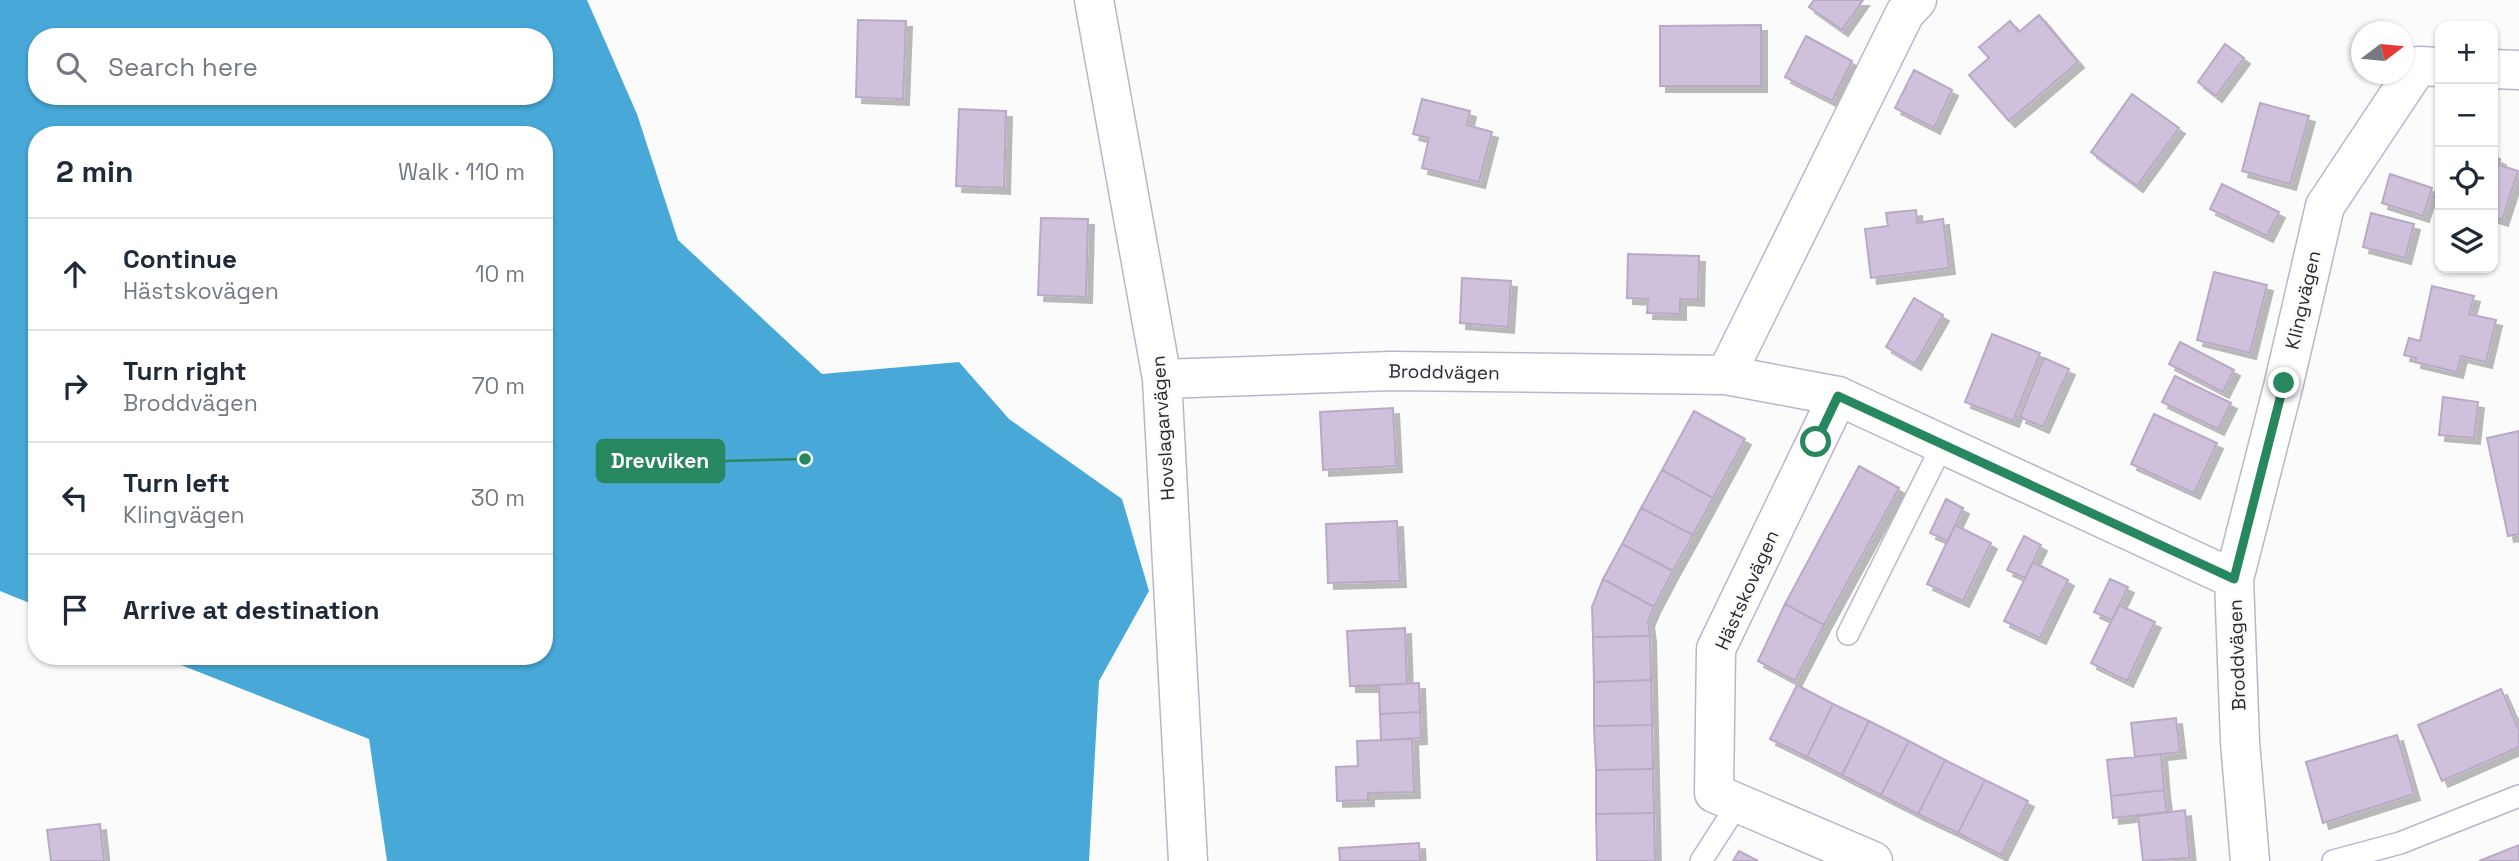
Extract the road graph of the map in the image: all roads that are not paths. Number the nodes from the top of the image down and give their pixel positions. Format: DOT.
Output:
graph roads {
  1 [pos="1094,0"];
  2 [pos="1917,0"];
  3 [pos="2435,67"];
  4 [pos="2498,69"];
  5 [pos="2519,70"];
  6 [pos="1726,375"];
  7 [pos="1163,380"];
  8 [pos="1838,396"];
  9 [pos="1943,444"];
  10 [pos="2234,579"];
  11 [pos="1847,634"];
  12 [pos="2519,796"];
  13 [pos="1739,802"];
  14 [pos="1188,861"];
  15 [pos="1701,861"];
  16 [pos="1873,861"];
  17 [pos="2250,861"];
  18 [pos="2333,861"];
  1 -- 7 [label="street, Hovslagarvägen"];
  2 -- 6 [label="street"];
  3 -- 10 [label="street, Klingvägen"];
  4 -- 5 [label="street"];
  6 -- 7 [label="street, Broddvägen"];
  6 -- 8 [label="street, Broddvägen"];
  7 -- 14 [label="street, Hovslagarvägen"];
  8 -- 9 [label="street, Broddvägen"];
  8 -- 13 [label="street, Hästskovägen"];
  9 -- 10 [label="street, Broddvägen"];
  9 -- 11 [label="lane"];
  10 -- 17 [label="street, Broddvägen"];
  12 -- 18 [label="lane"];
  13 -- 15 [label="lane"];
  13 -- 16 [label="street, Hästskovägen"];
}
